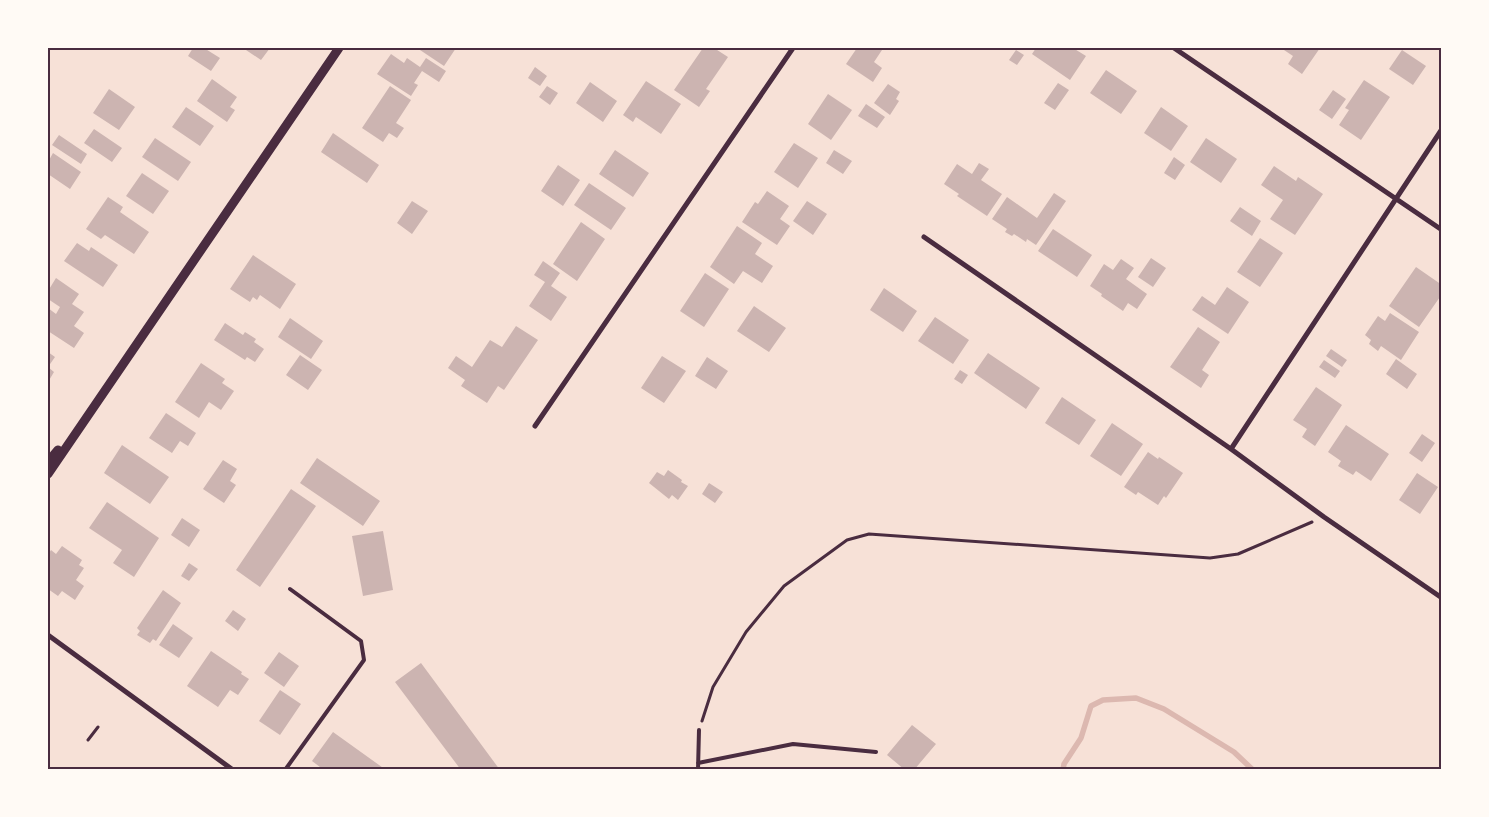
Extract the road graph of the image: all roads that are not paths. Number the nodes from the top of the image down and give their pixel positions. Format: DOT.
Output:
graph roads {
  1 [pos="339,48"];
  2 [pos="793,48"];
  3 [pos="1174,48"];
  4 [pos="1442,129"];
  5 [pos="1395,197"];
  6 [pos="1442,230"];
  7 [pos="924,238"];
  8 [pos="535,426"];
  9 [pos="79,428"];
  10 [pos="1231,449"];
  11 [pos="48,462"];
  12 [pos="48,474"];
  13 [pos="290,589"];
  14 [pos="1442,598"];
  15 [pos="48,635"];
  16 [pos="699,730"];
  17 [pos="876,752"];
  18 [pos="698,763"];
  19 [pos="233,770"];
  20 [pos="285,770"];
  21 [pos="698,770"];
  1 -- 9 [label="street"];
  2 -- 8 [label="street"];
  3 -- 5 [label="street"];
  4 -- 5 [label="street"];
  5 -- 6 [label="street"];
  5 -- 10 [label="street"];
  7 -- 10 [label="street"];
  9 -- 11 [label="street"];
  9 -- 12 [label="street"];
  10 -- 14 [label="street"];
  13 -- 20 [label="lane"];
  15 -- 19 [label="street"];
  16 -- 18 [label="lane"];
  17 -- 18 [label="lane"];
  18 -- 21 [label="lane"];
}
